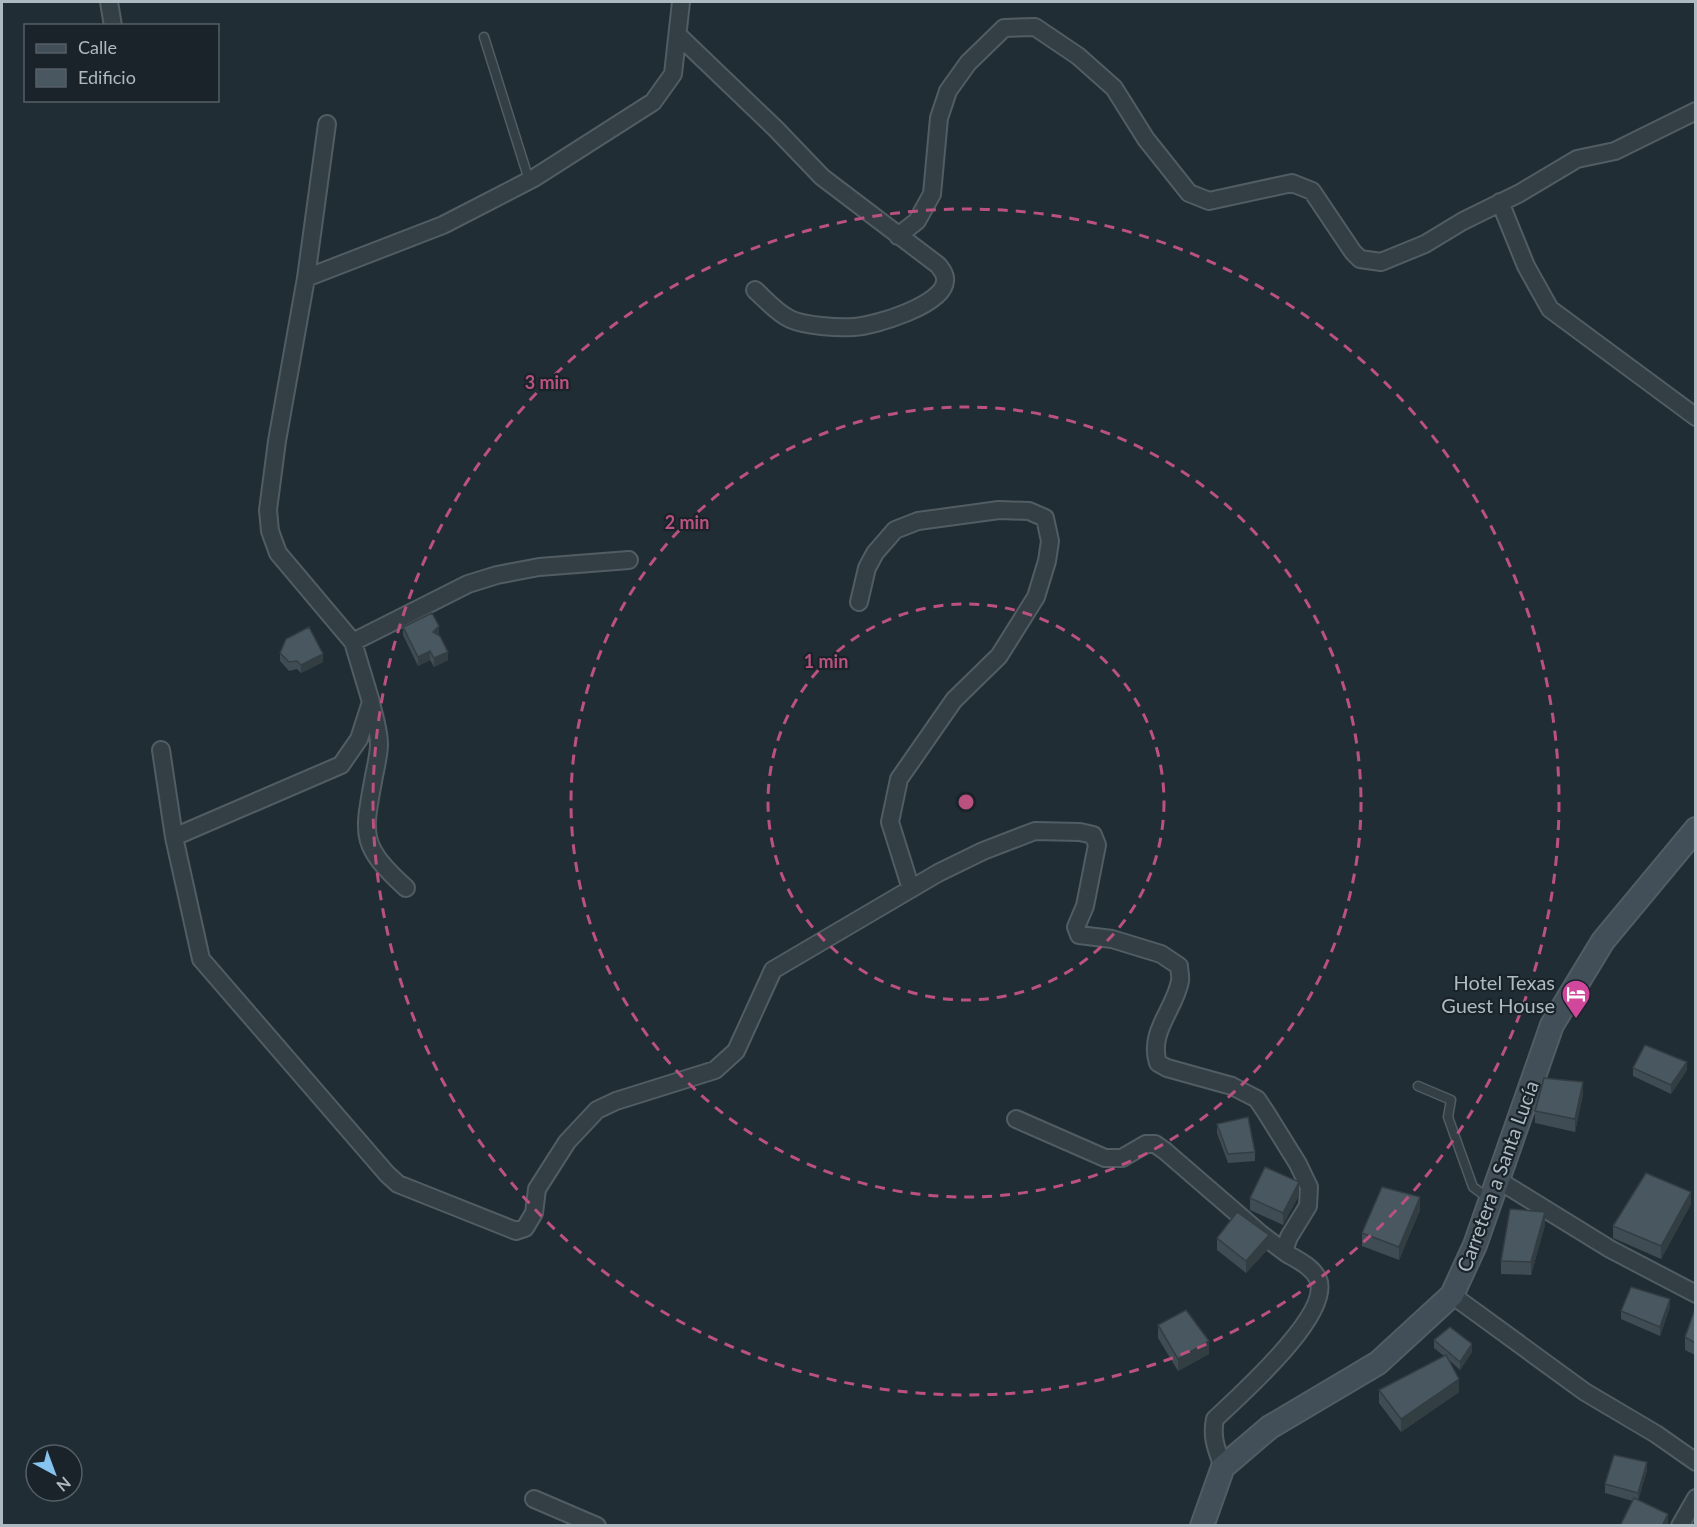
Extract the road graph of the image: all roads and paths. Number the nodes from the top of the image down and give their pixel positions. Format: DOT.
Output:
graph roads {
  1 [pos="109,2"];
  2 [pos="681,2"];
  3 [pos="113,24"];
  4 [pos="678,35"];
  5 [pos="484,37"];
  6 [pos="1695,111"];
  7 [pos="327,124"];
  8 [pos="530,180"];
  9 [pos="1500,202"];
  10 [pos="898,236"];
  11 [pos="306,278"];
  12 [pos="755,290"];
  13 [pos="1695,417"];
  14 [pos="629,560"];
  15 [pos="859,602"];
  16 [pos="353,642"];
  17 [pos="371,702"];
  18 [pos="161,750"];
  19 [pos="1695,829"];
  20 [pos="174,837"];
  21 [pos="406,888"];
  22 [pos="911,889"];
  23 [pos="1418,1086"];
  24 [pos="1016,1119"];
  25 [pos="1494,1190"];
  26 [pos="1286,1253"];
  27 [pos="1695,1294"];
  28 [pos="1452,1295"];
  29 [pos="1695,1462"];
  30 [pos="1223,1467"];
  31 [pos="1695,1498"];
  32 [pos="534,1499"];
  33 [pos="597,1526"];
  34 [pos="1202,1526"];
  35 [pos="1680,1526"];
  1 -- 3 [label="street"];
  2 -- 4 [label="street"];
  4 -- 8 [label="street"];
  4 -- 10 [label="street"];
  5 -- 8 [label="lane"];
  6 -- 9 [label="street"];
  7 -- 11 [label="street"];
  8 -- 11 [label="street"];
  9 -- 10 [label="street"];
  9 -- 13 [label="street"];
  10 -- 12 [label="street"];
  11 -- 16 [label="street"];
  14 -- 16 [label="street"];
  15 -- 22 [label="street"];
  16 -- 17 [label="street"];
  17 -- 20 [label="street"];
  17 -- 21 [label="street"];
  18 -- 20 [label="street"];
  19 -- 25 [label="main road, Carretera a Santa Lucía"];
  20 -- 22 [label="street"];
  22 -- 26 [label="street"];
  23 -- 25 [label="lane"];
  24 -- 26 [label="street"];
  25 -- 27 [label="street"];
  25 -- 28 [label="main road, Carretera a Santa Lucía"];
  26 -- 30 [label="street"];
  28 -- 29 [label="street"];
  28 -- 30 [label="main road, Carretera a Santa Lucía"];
  30 -- 34 [label="main road"];
  31 -- 35 [label="street"];
  32 -- 33 [label="street"];
}
